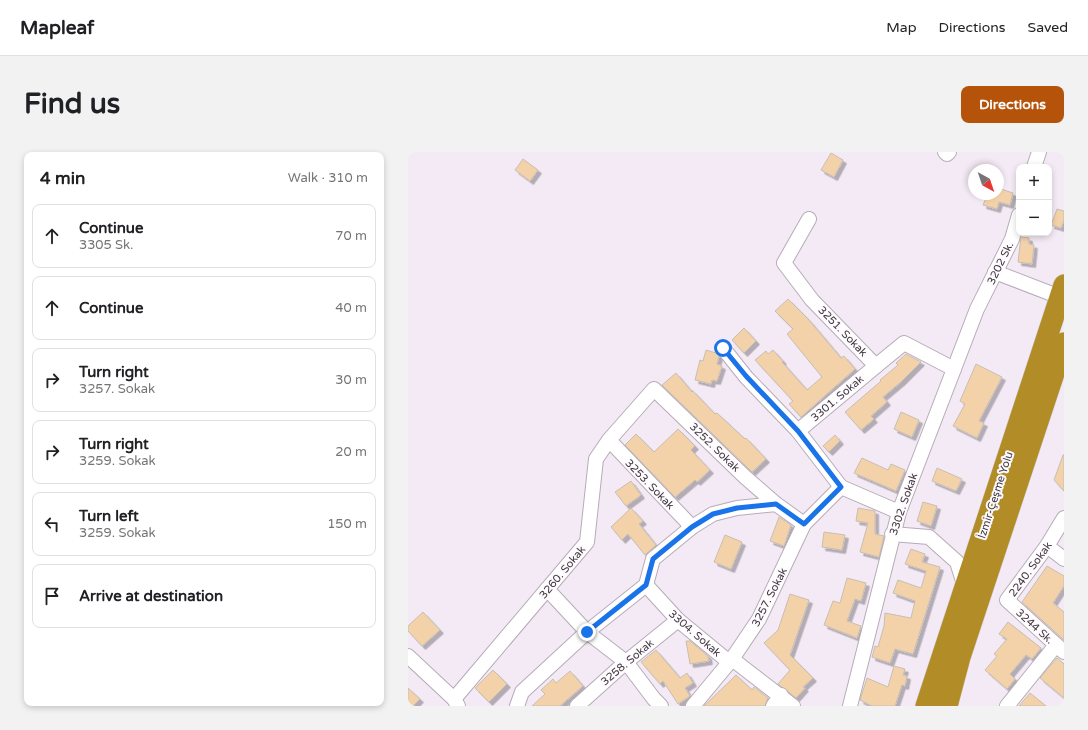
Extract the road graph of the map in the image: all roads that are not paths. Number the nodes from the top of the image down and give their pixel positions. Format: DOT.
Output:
graph roads {
  1 [pos="945,152"];
  2 [pos="949,152"];
  3 [pos="1039,152"];
  4 [pos="1035,164"];
  5 [pos="809,220"];
  6 [pos="1016,225"];
  7 [pos="995,272"];
  8 [pos="1062,291"];
  9 [pos="977,309"];
  10 [pos="1064,343"];
  11 [pos="723,348"];
  12 [pos="876,366"];
  13 [pos="954,369"];
  14 [pos="654,389"];
  15 [pos="798,431"];
  16 [pos="609,440"];
  17 [pos="841,487"];
  18 [pos="776,504"];
  19 [pos="899,512"];
  20 [pos="1064,518"];
  21 [pos="804,524"];
  22 [pos="692,527"];
  23 [pos="892,534"];
  24 [pos="1047,546"];
  25 [pos="1064,559"];
  26 [pos="646,585"];
  27 [pos="966,588"];
  28 [pos="547,589"];
  29 [pos="1007,600"];
  30 [pos="678,620"];
  31 [pos="587,632"];
  32 [pos="1060,648"];
  33 [pos="408,656"];
  34 [pos="731,660"];
  35 [pos="626,662"];
  36 [pos="777,701"];
  37 [pos="456,702"];
  38 [pos="517,706"];
  39 [pos="577,706"];
  40 [pos="661,706"];
  41 [pos="693,706"];
  42 [pos="794,706"];
  43 [pos="850,706"];
  44 [pos="926,706"];
  45 [pos="947,706"];
  46 [pos="1007,706"];
  1 -- 2 [label="street"];
  3 -- 4 [label="street"];
  5 -- 12 [label="street, 3251. Sokak"];
  6 -- 7 [label="street, 3202 Sk."];
  7 -- 8 [label="street"];
  7 -- 9 [label="street, 3202 Sk."];
  8 -- 27 [label="highway, İzmir-Çeşme Yolu"];
  9 -- 13 [label="street, 3302. Sokak"];
  10 -- 45 [label="highway, İzmir-Çeşme Yolu"];
  11 -- 15 [label="street"];
  12 -- 13 [label="street, 3251. Sokak"];
  12 -- 15 [label="street, 3301. Sokak"];
  13 -- 19 [label="street, 3302. Sokak"];
  14 -- 16 [label="street, 3260. Sokak"];
  14 -- 18 [label="street, 3252. Sokak"];
  15 -- 17 [label="street"];
  16 -- 22 [label="street, 3253. Sokak"];
  16 -- 28 [label="street, 3260. Sokak"];
  17 -- 19 [label="street"];
  17 -- 21 [label="street, 3257. Sokak"];
  18 -- 21 [label="street, 3252. Sokak"];
  18 -- 22 [label="street"];
  19 -- 23 [label="street, 3302. Sokak"];
  20 -- 24 [label="street, 2240. Sokak"];
  21 -- 34 [label="street, 3257. Sokak"];
  22 -- 26 [label="street"];
  23 -- 27 [label="street"];
  23 -- 43 [label="street, 3302. Sokak"];
  24 -- 25 [label="street"];
  24 -- 29 [label="street, 2240. Sokak"];
  26 -- 30 [label="street, 3304. Sokak"];
  26 -- 31 [label="street"];
  27 -- 44 [label="highway, İzmir-Çeşme Yolu"];
  28 -- 31 [label="street"];
  28 -- 37 [label="street, 3260. Sokak"];
  29 -- 32 [label="street, 3244 Sk."];
  30 -- 34 [label="street, 3304. Sokak"];
  30 -- 35 [label="street, 3258. Sokak"];
  31 -- 35 [label="street"];
  31 -- 38 [label="street"];
  32 -- 46 [label="street"];
  33 -- 37 [label="street"];
  34 -- 36 [label="street, 3304. Sokak"];
  34 -- 41 [label="street, 3257. Sokak"];
  35 -- 39 [label="street, 3258. Sokak"];
  35 -- 40 [label="street"];
  36 -- 42 [label="street, 3304. Sokak"];
}
